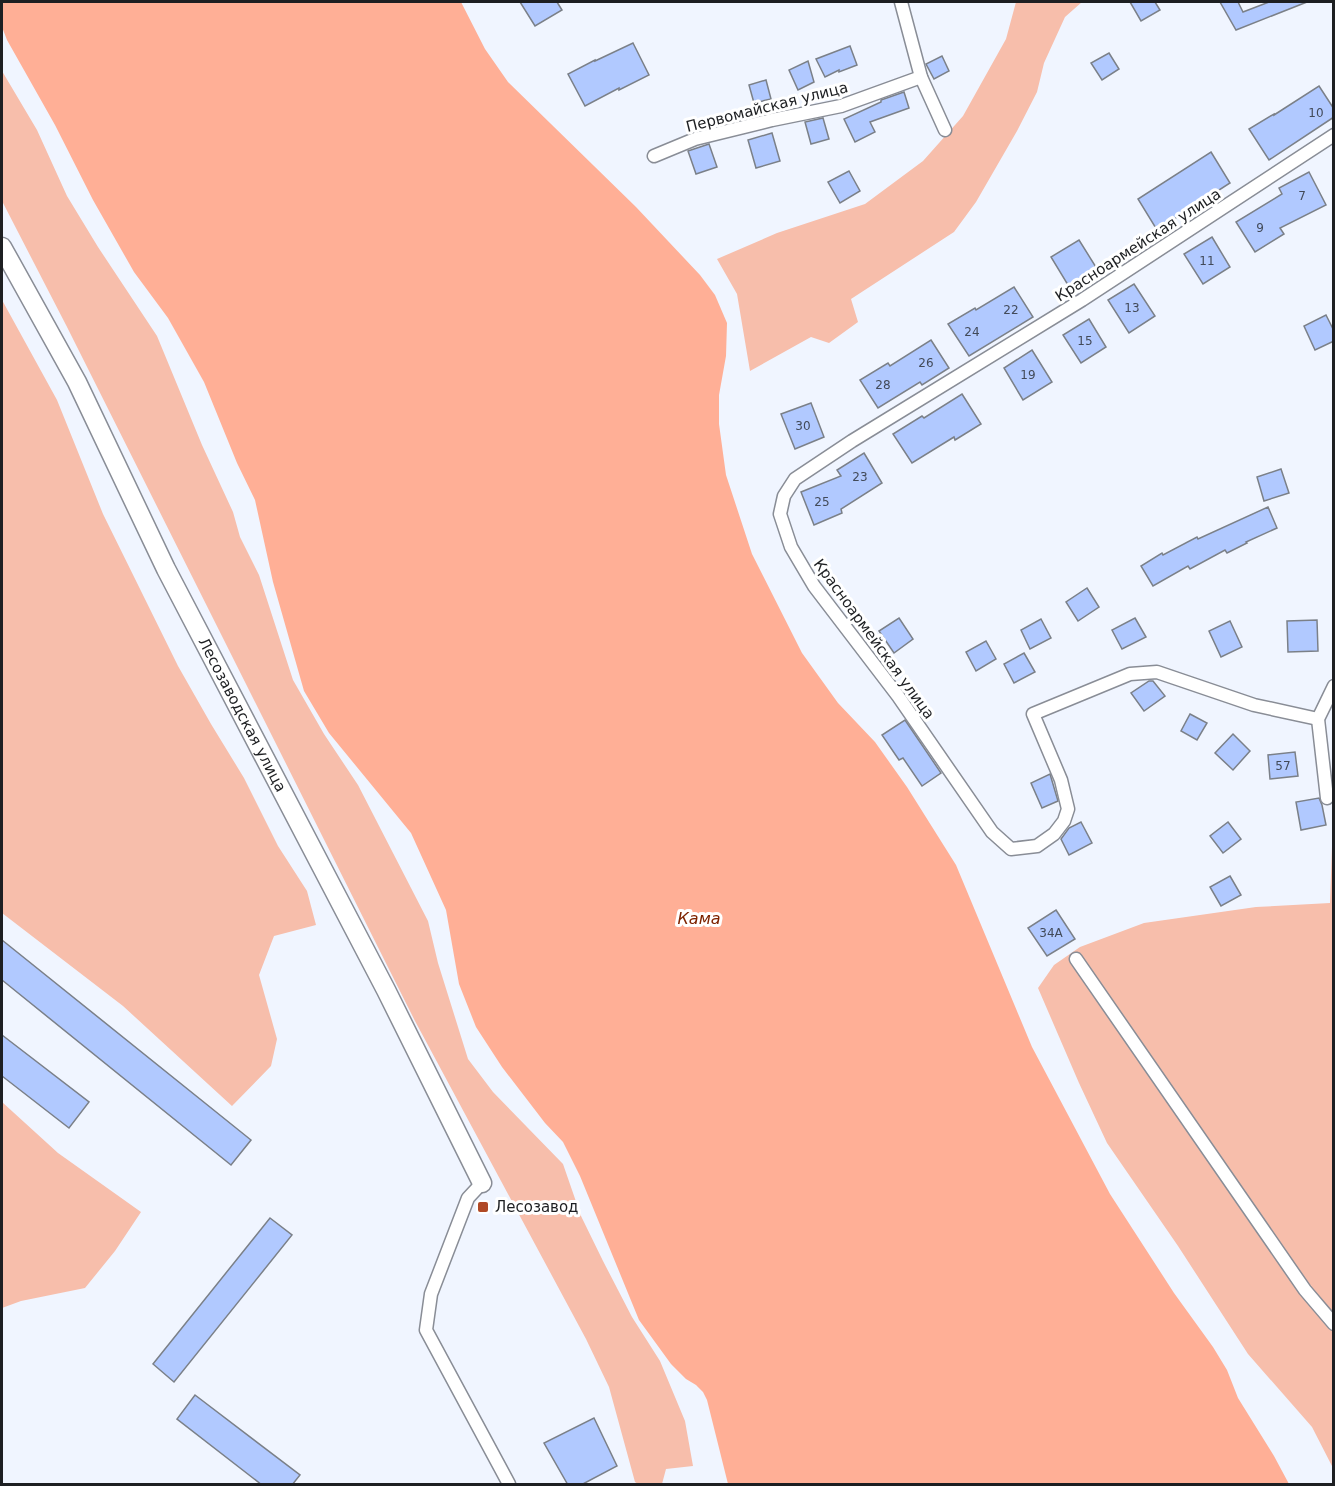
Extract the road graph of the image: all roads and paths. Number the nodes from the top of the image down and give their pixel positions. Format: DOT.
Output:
graph roads {
  1 [pos="901,2"];
  2 [pos="921,77"];
  3 [pos="945,130"];
  4 [pos="1334,135"];
  5 [pos="654,156"];
  6 [pos="2,247"];
  7 [pos="1334,686"];
  8 [pos="1318,719"];
  9 [pos="1328,798"];
  10 [pos="1077,959"];
  11 [pos="482,1183"];
  12 [pos="1334,1324"];
  13 [pos="509,1485"];
  1 -- 2 [label="street"];
  2 -- 3 [label="street"];
  2 -- 5 [label="street, Первомайская улица"];
  4 -- 8 [label="street, Красноармейская улица"];
  6 -- 11 [label="street, Лесозаводская улица"];
  7 -- 8 [label="street"];
  8 -- 9 [label="street"];
  10 -- 12 [label="street"];
  11 -- 13 [label="street"];
}
